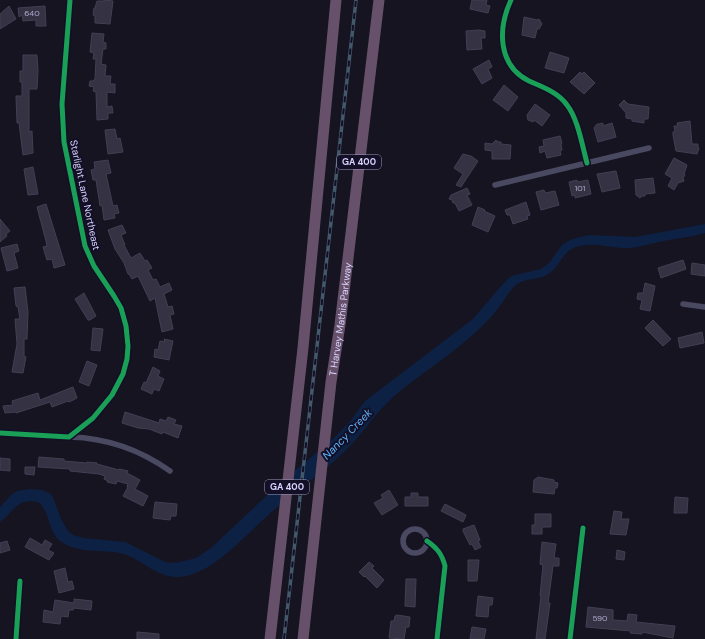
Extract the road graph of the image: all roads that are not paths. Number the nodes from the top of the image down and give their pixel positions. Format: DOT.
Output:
graph roads {
  1 [pos="70,0"];
  2 [pos="336,0"];
  3 [pos="379,0"];
  4 [pos="511,0"];
  5 [pos="649,148"];
  6 [pos="586,163"];
  7 [pos="495,185"];
  8 [pos="683,304"];
  9 [pos="705,306"];
  10 [pos="0,433"];
  11 [pos="69,437"];
  12 [pos="170,471"];
  13 [pos="583,528"];
  14 [pos="427,541"];
  15 [pos="20,581"];
  16 [pos="16,639"];
  17 [pos="270,639"];
  18 [pos="302,639"];
  19 [pos="437,639"];
  20 [pos="570,639"];
  1 -- 11 [label="street, Starlight Lane Northeast"];
  2 -- 17 [label="highway, GA 400"];
  3 -- 18 [label="highway, T Harvey Mathis Parkway / GA 400"];
  4 -- 6 [label="street"];
  5 -- 6 [label="street"];
  6 -- 7 [label="street"];
  8 -- 9 [label="street"];
  10 -- 11 [label="street"];
  11 -- 12 [label="street"];
  13 -- 20 [label="street"];
  14 -- 14 [label="street"];
  14 -- 19 [label="street"];
  15 -- 16 [label="street"];
}
